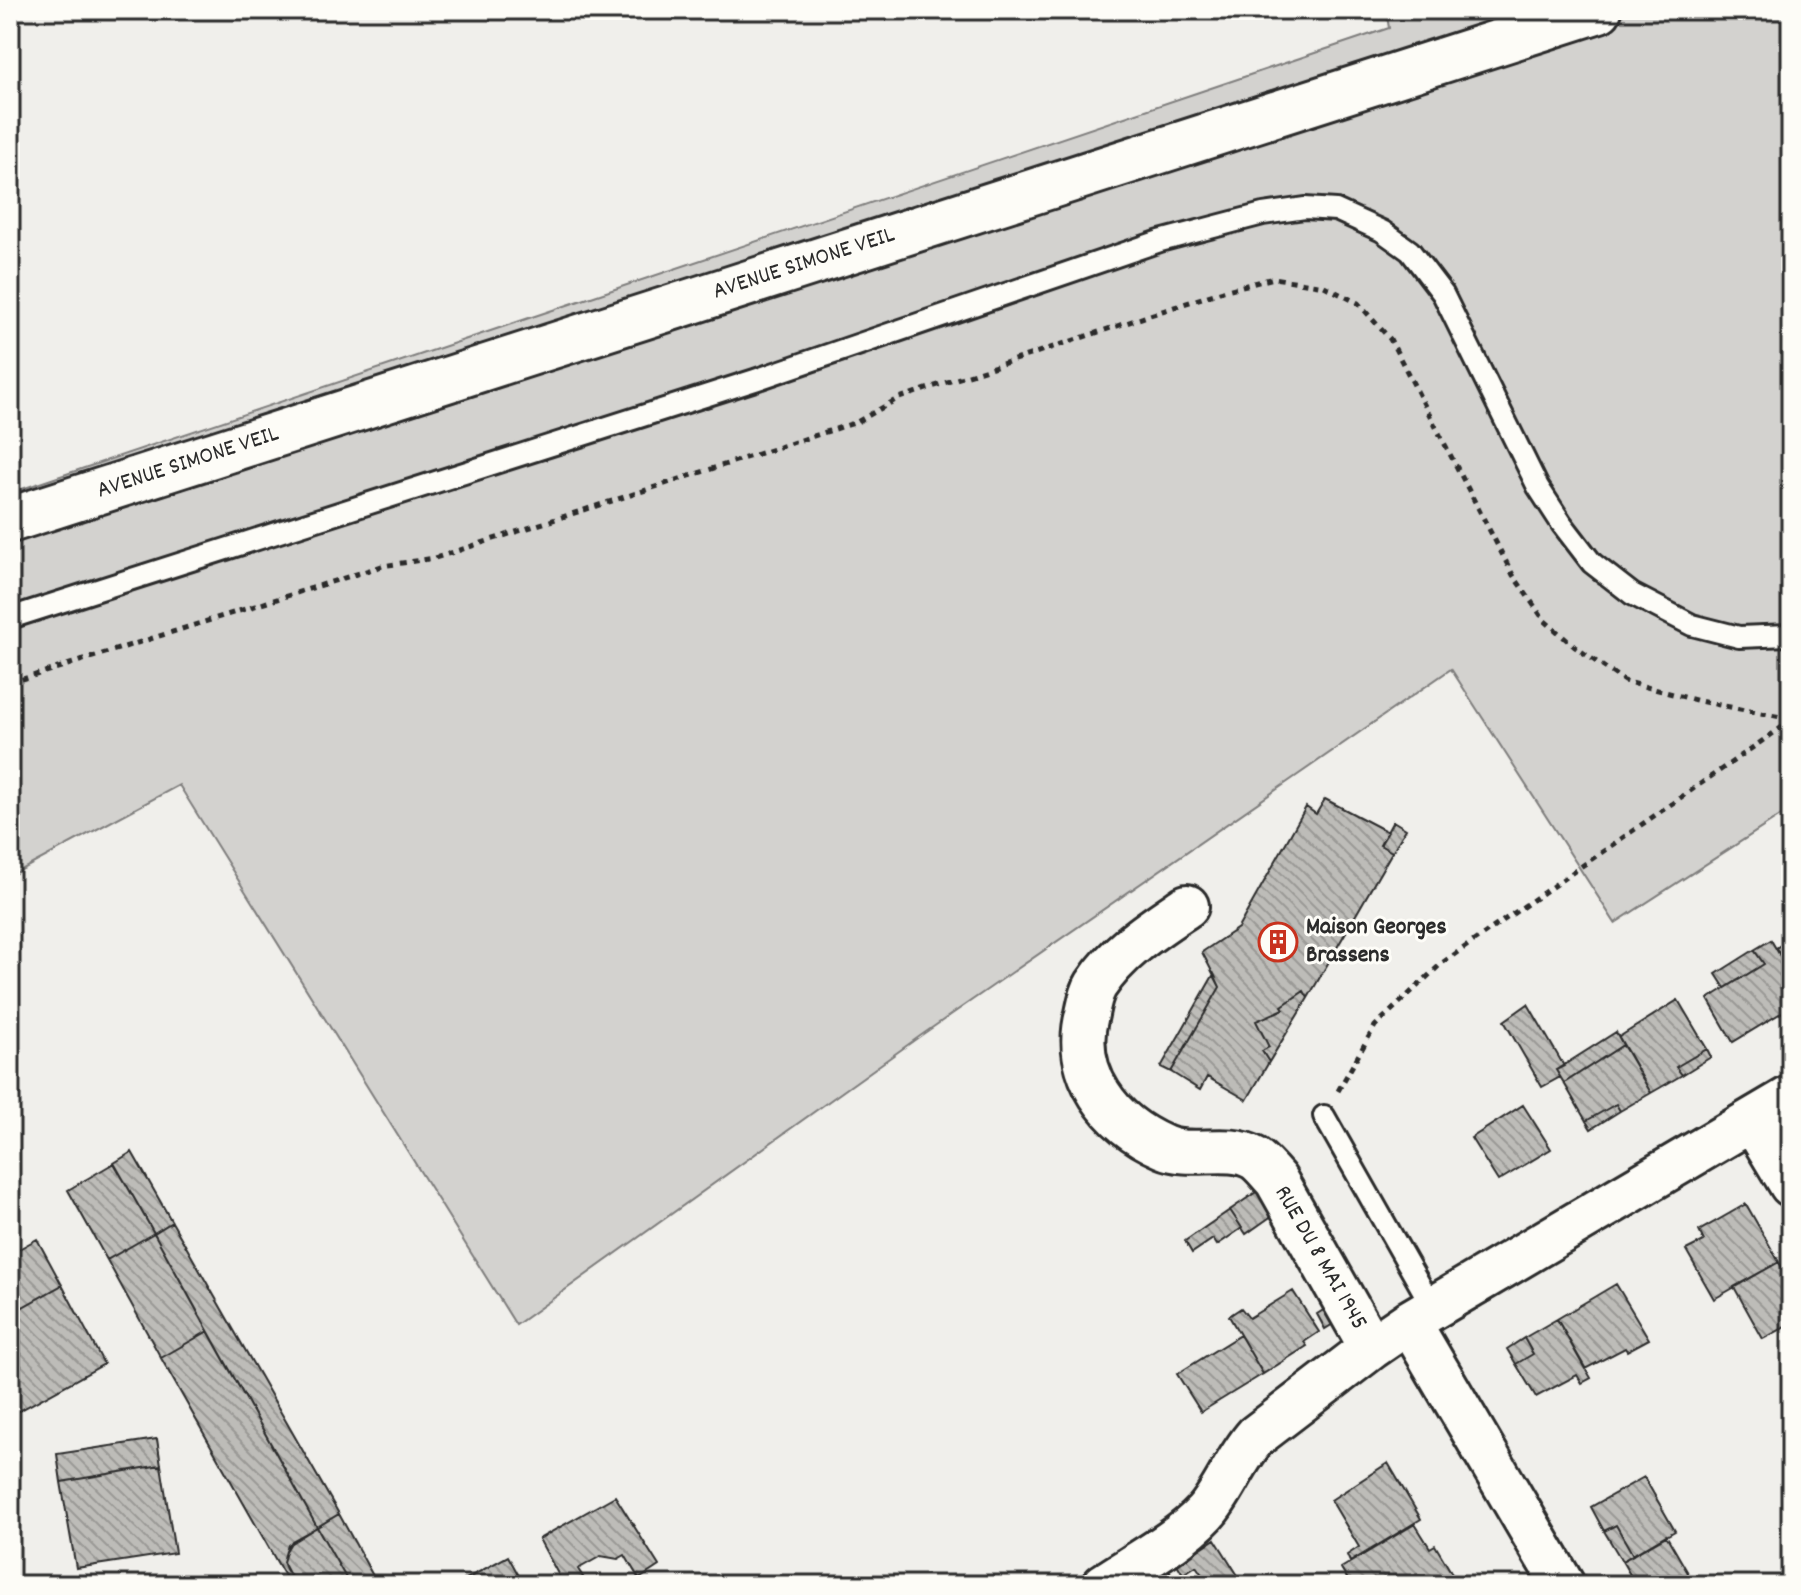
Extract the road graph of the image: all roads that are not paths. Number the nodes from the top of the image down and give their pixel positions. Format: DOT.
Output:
graph roads {
  1 [pos="1599,10"];
  2 [pos="10,520"];
  3 [pos="10,618"];
  4 [pos="1791,635"];
  5 [pos="1187,906"];
  6 [pos="1791,1097"];
  7 [pos="1324,1116"];
  8 [pos="1752,1120"];
  9 [pos="1791,1185"];
  10 [pos="1421,1315"];
  11 [pos="1371,1348"];
  12 [pos="1104,1585"];
  13 [pos="1563,1585"];
  1 -- 2 [label="main road, AVENUE SIMONE VEIL"];
  3 -- 4 [label="lane"];
  5 -- 11 [label="street, RUE DU 8 MAI 1945"];
  6 -- 8 [label="street, RUE DU 8 MAI 1945"];
  7 -- 10 [label="lane"];
  8 -- 9 [label="street"];
  8 -- 10 [label="street, RUE DU 8 MAI 1945"];
  10 -- 11 [label="street, RUE DU 8 MAI 1945"];
  10 -- 13 [label="street"];
  11 -- 12 [label="street, RUE DU 8 MAI 1945"];
}
